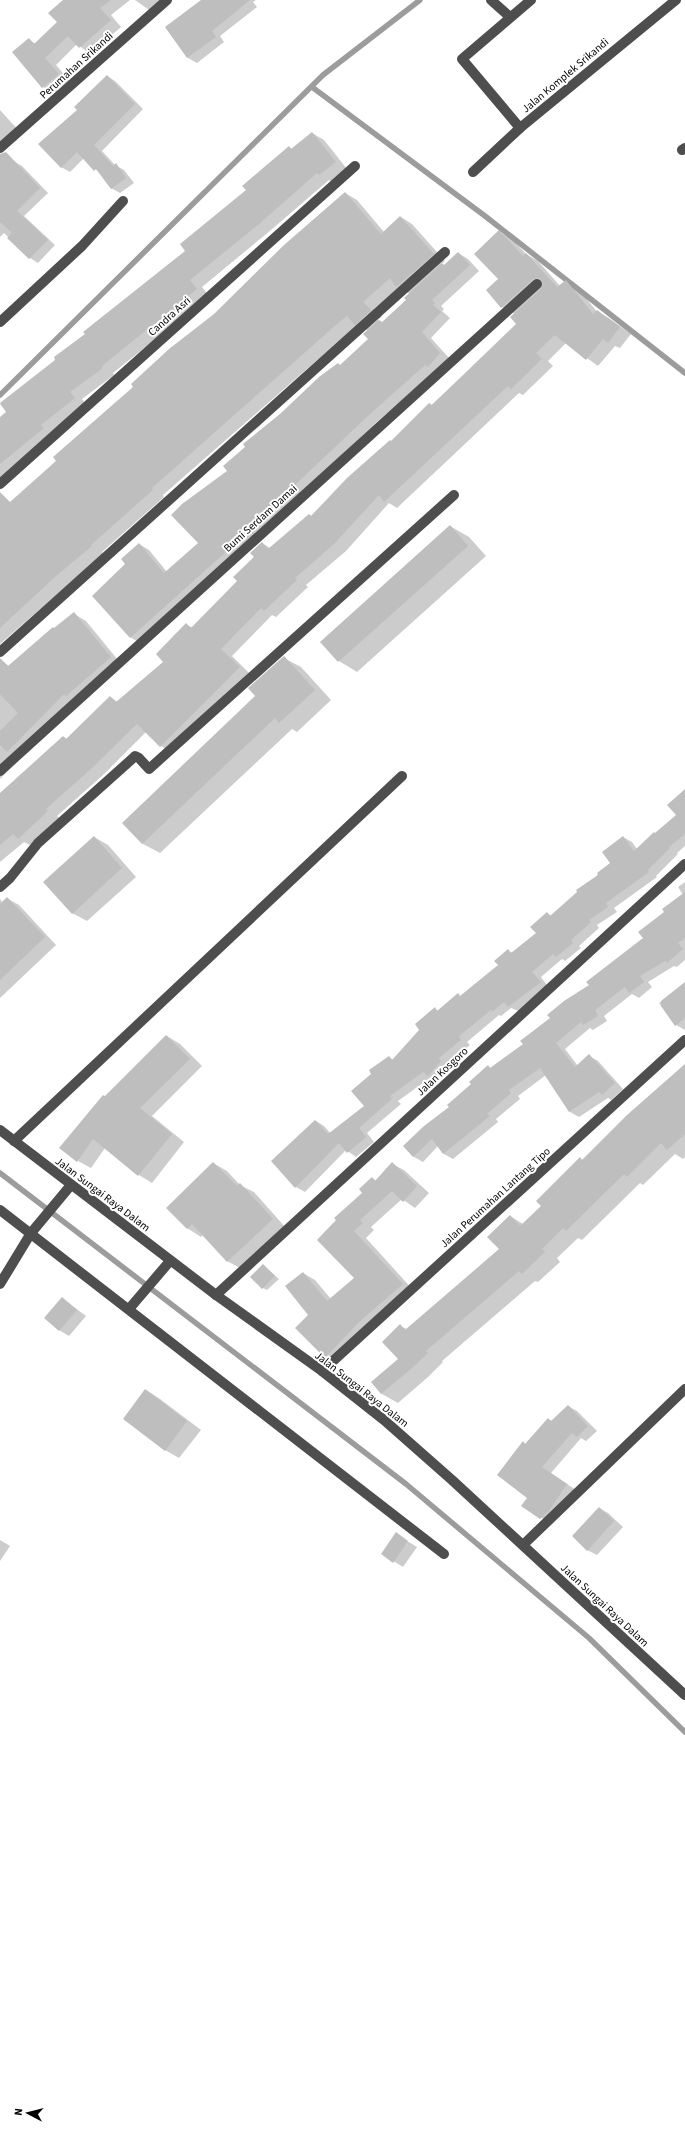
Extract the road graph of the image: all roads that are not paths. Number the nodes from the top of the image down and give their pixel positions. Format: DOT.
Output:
graph roads {
  1 [pos="167,0"];
  2 [pos="492,0"];
  3 [pos="531,0"];
  4 [pos="676,0"];
  5 [pos="510,17"];
  6 [pos="520,128"];
  7 [pos="0,148"];
  8 [pos="354,166"];
  9 [pos="473,172"];
  10 [pos="123,201"];
  11 [pos="445,252"];
  12 [pos="537,284"];
  13 [pos="0,322"];
  14 [pos="0,484"];
  15 [pos="454,495"];
  16 [pos="0,652"];
  17 [pos="0,771"];
  18 [pos="402,776"];
  19 [pos="685,864"];
  20 [pos="0,887"];
  21 [pos="685,1040"];
  22 [pos="0,1130"];
  23 [pos="14,1142"];
  24 [pos="71,1185"];
  25 [pos="0,1210"];
  26 [pos="31,1233"];
  27 [pos="170,1261"];
  28 [pos="0,1284"];
  29 [pos="216,1296"];
  30 [pos="131,1306"];
  31 [pos="322,1371"];
  32 [pos="685,1389"];
  33 [pos="523,1546"];
  34 [pos="444,1554"];
  35 [pos="685,1696"];
  1 -- 7 [label="street, Perumahan Srikandi"];
  2 -- 5 [label="street"];
  3 -- 5 [label="street"];
  4 -- 6 [label="street, Jalan Komplek Srikandi"];
  5 -- 6 [label="street"];
  6 -- 9 [label="street, Jalan Komplek Srikandi"];
  8 -- 14 [label="street, Candra Asri"];
  10 -- 13 [label="street"];
  11 -- 16 [label="street"];
  12 -- 17 [label="street, Bumi Serdam Damai"];
  15 -- 20 [label="street"];
  18 -- 23 [label="street"];
  19 -- 29 [label="street, Jalan Kosgoro"];
  21 -- 31 [label="street, Jalan Perumahan Lantang Tipo"];
  22 -- 23 [label="street, Jalan Sungai Raya Dalam"];
  23 -- 24 [label="street, Jalan Sungai Raya Dalam"];
  24 -- 26 [label="street"];
  24 -- 27 [label="street, Jalan Sungai Raya Dalam"];
  25 -- 26 [label="street"];
  26 -- 28 [label="street"];
  26 -- 30 [label="street"];
  27 -- 29 [label="street, Jalan Sungai Raya Dalam"];
  27 -- 30 [label="street"];
  29 -- 31 [label="street, Jalan Sungai Raya Dalam"];
  30 -- 34 [label="street"];
  31 -- 33 [label="street, Jalan Sungai Raya Dalam"];
  32 -- 33 [label="street"];
  33 -- 35 [label="street, Jalan Sungai Raya Dalam"];
}
